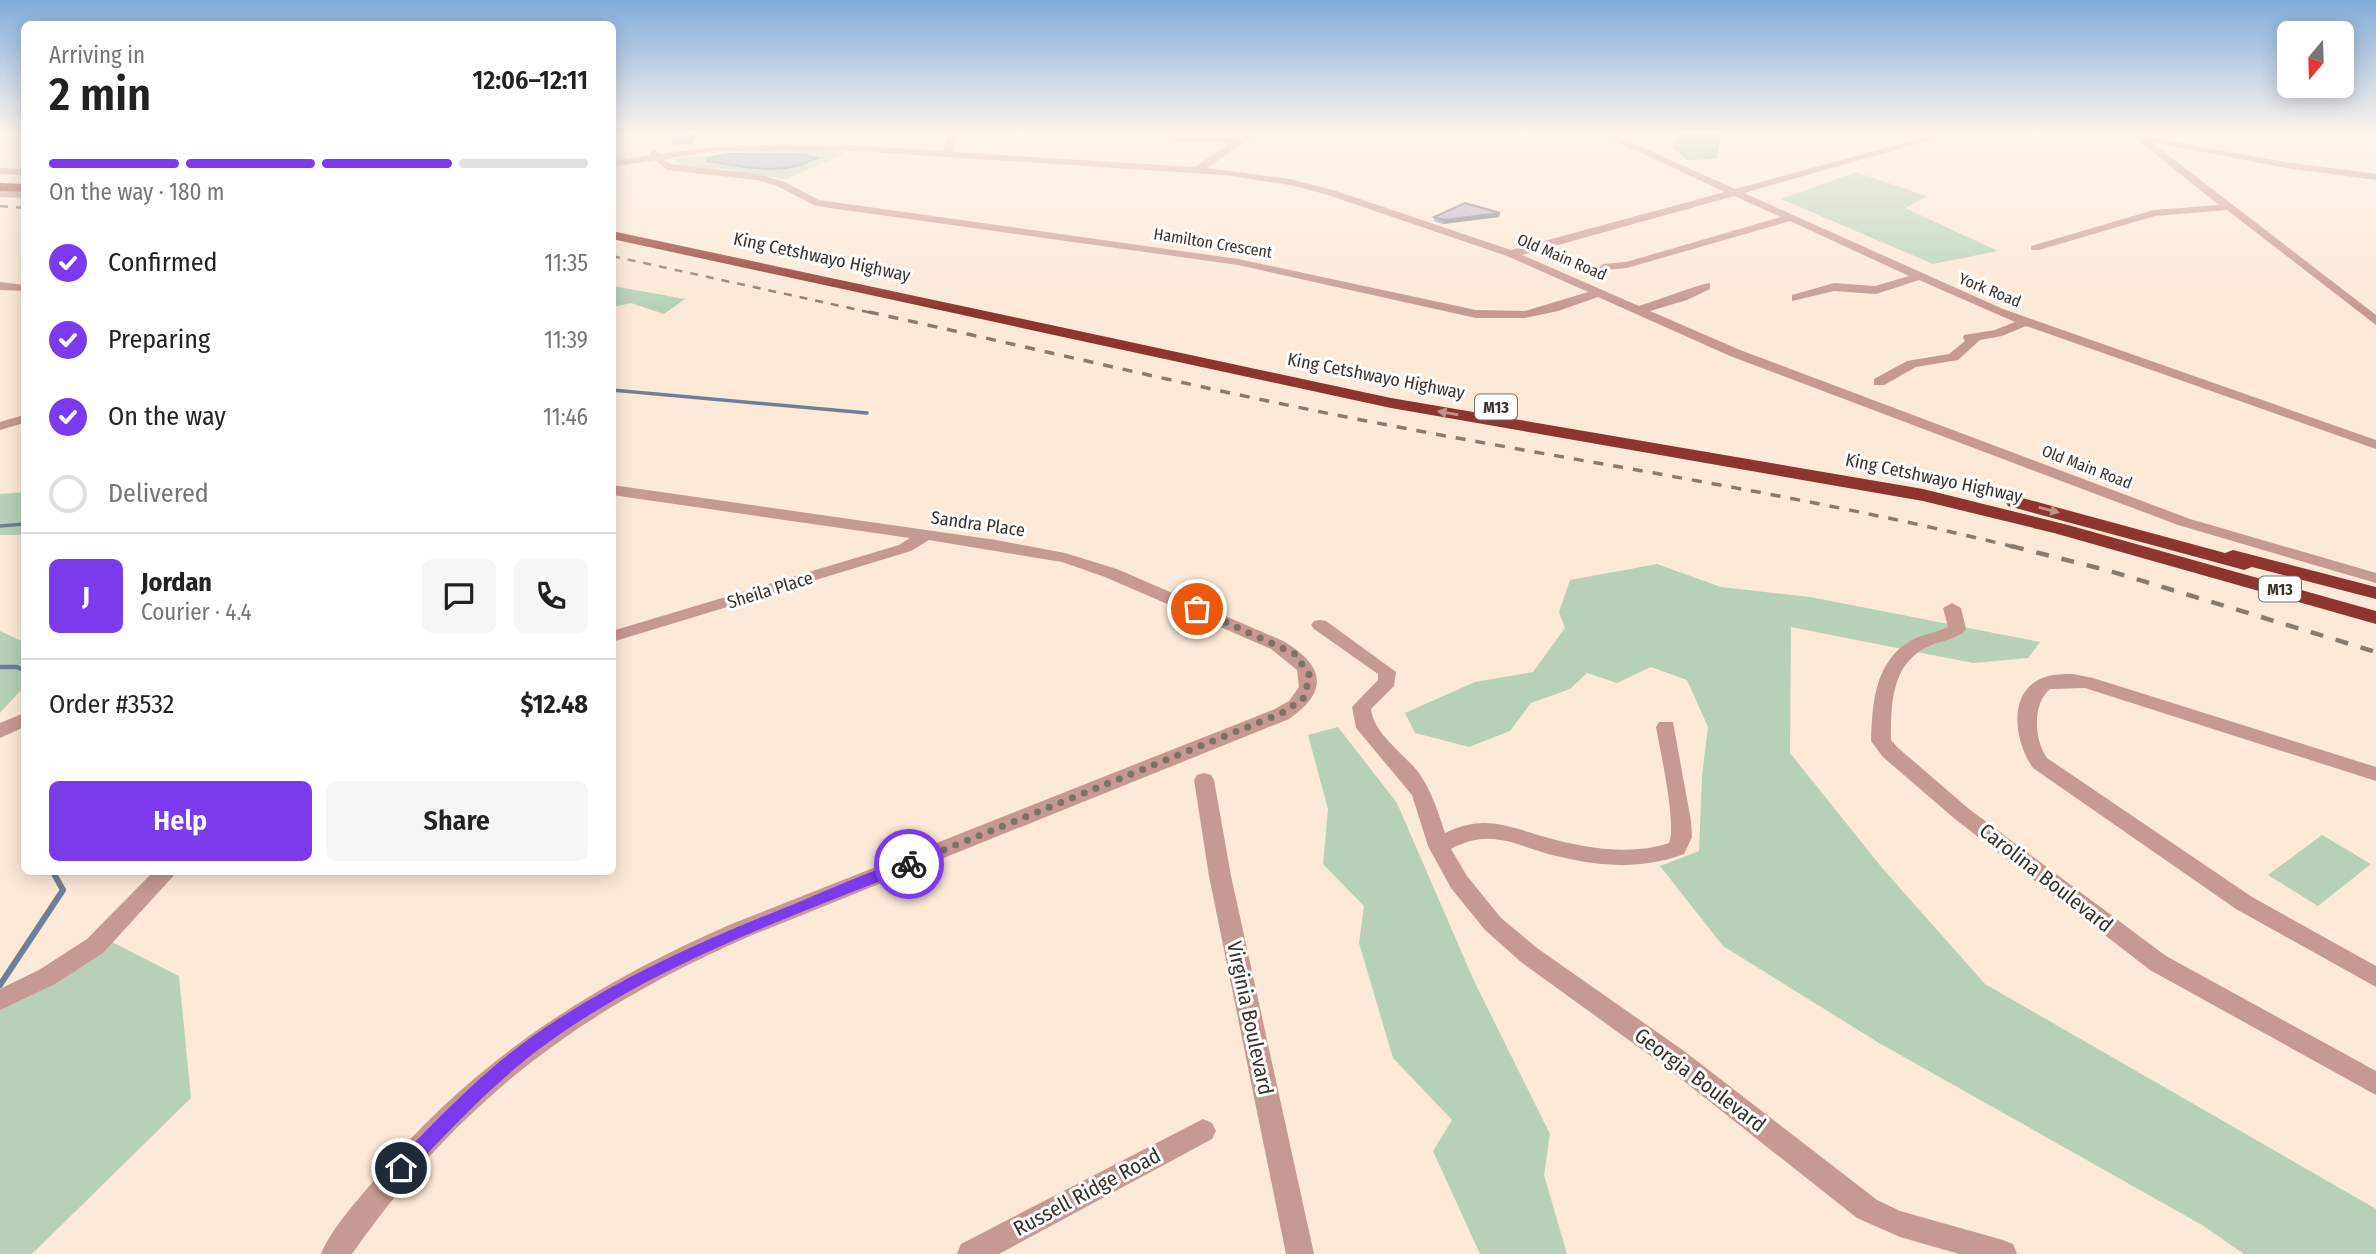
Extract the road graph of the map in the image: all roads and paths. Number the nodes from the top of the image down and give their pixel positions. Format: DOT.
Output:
graph roads {
  1 [pos="795,193"];
  2 [pos="1326,193"];
  3 [pos="1733,193"];
  4 [pos="1741,193"];
  5 [pos="2210,193"];
  6 [pos="0,194"];
  7 [pos="1736,194"];
  8 [pos="21,195"];
  9 [pos="2229,207"];
  10 [pos="1790,218"];
  11 [pos="616,226"];
  12 [pos="1806,226"];
  13 [pos="616,236"];
  14 [pos="2035,248"];
  15 [pos="1722,250"];
  16 [pos="1511,254"];
  17 [pos="1604,267"];
  18 [pos="1917,277"];
  19 [pos="0,286"];
  20 [pos="1706,286"];
  21 [pos="21,288"];
  22 [pos="1600,292"];
  23 [pos="1796,298"];
  24 [pos="1639,310"];
  25 [pos="2027,321"];
  26 [pos="2376,321"];
  27 [pos="1879,382"];
  28 [pos="21,420"];
  29 [pos="0,426"];
  30 [pos="2376,445"];
  31 [pos="616,491"];
  32 [pos="924,536"];
  33 [pos="2169,543"];
  34 [pos="2183,563"];
  35 [pos="2376,578"];
  36 [pos="2376,593"];
  37 [pos="2376,603"];
  38 [pos="1952,608"];
  39 [pos="2376,618"];
  40 [pos="2376,624"];
  41 [pos="1320,625"];
  42 [pos="616,637"];
  43 [pos="21,720"];
  44 [pos="1666,727"];
  45 [pos="0,731"];
  46 [pos="2376,774"];
  47 [pos="1204,780"];
  48 [pos="1439,846"];
  49 [pos="163,875"];
  50 [pos="2376,977"];
  51 [pos="0,1000"];
  52 [pos="2376,1084"];
  53 [pos="1203,1131"];
  54 [pos="335,1254"];
  55 [pos="971,1254"];
  56 [pos="1300,1254"];
  57 [pos="2003,1254"];
  1 -- 22 [label="street, Hamilton Crescent"];
  2 -- 16 [label="street, Old Main Road"];
  3 -- 7 [label="street, York Road"];
  4 -- 7 [label="street"];
  5 -- 9 [label="street"];
  6 -- 8 [label="street"];
  7 -- 10 [label="street, York Road"];
  7 -- 16 [label="street"];
  9 -- 14 [label="street"];
  9 -- 26 [label="street"];
  10 -- 12 [label="street, York Road"];
  10 -- 17 [label="street"];
  11 -- 33 [label="highway, King Cetshwayo Highway / M13, one-way"];
  12 -- 15 [label="street"];
  12 -- 18 [label="street, York Road"];
  34 -- 13 [label="highway, King Cetshwayo Highway / M13, one-way"];
  16 -- 22 [label="street, Old Main Road"];
  18 -- 23 [label="street"];
  18 -- 25 [label="street, York Road"];
  19 -- 21 [label="street"];
  20 -- 24 [label="street"];
  22 -- 24 [label="street, Old Main Road"];
  24 -- 35 [label="street, Old Main Road"];
  25 -- 27 [label="street"];
  25 -- 30 [label="street, York Road"];
  28 -- 29 [label="street"];
  31 -- 32 [label="street, Sandra Place"];
  32 -- 42 [label="street, Sheila Place"];
  32 -- 54 [label="street, Sandra Place"];
  33 -- 36 [label="highway"];
  33 -- 37 [label="highway, King Cetshwayo Highway / M13"];
  34 -- 39 [label="highway, King Cetshwayo Highway / M13"];
  34 -- 40 [label="highway"];
  38 -- 52 [label="street, Carolina Boulevard"];
  41 -- 48 [label="street, Georgia Boulevard"];
  43 -- 45 [label="street"];
  44 -- 48 [label="street"];
  46 -- 50 [label="street"];
  47 -- 56 [label="street, Virginia Boulevard"];
  48 -- 57 [label="street, Georgia Boulevard"];
  49 -- 51 [label="street"];
  53 -- 55 [label="street, Russell Ridge Road"];
}
